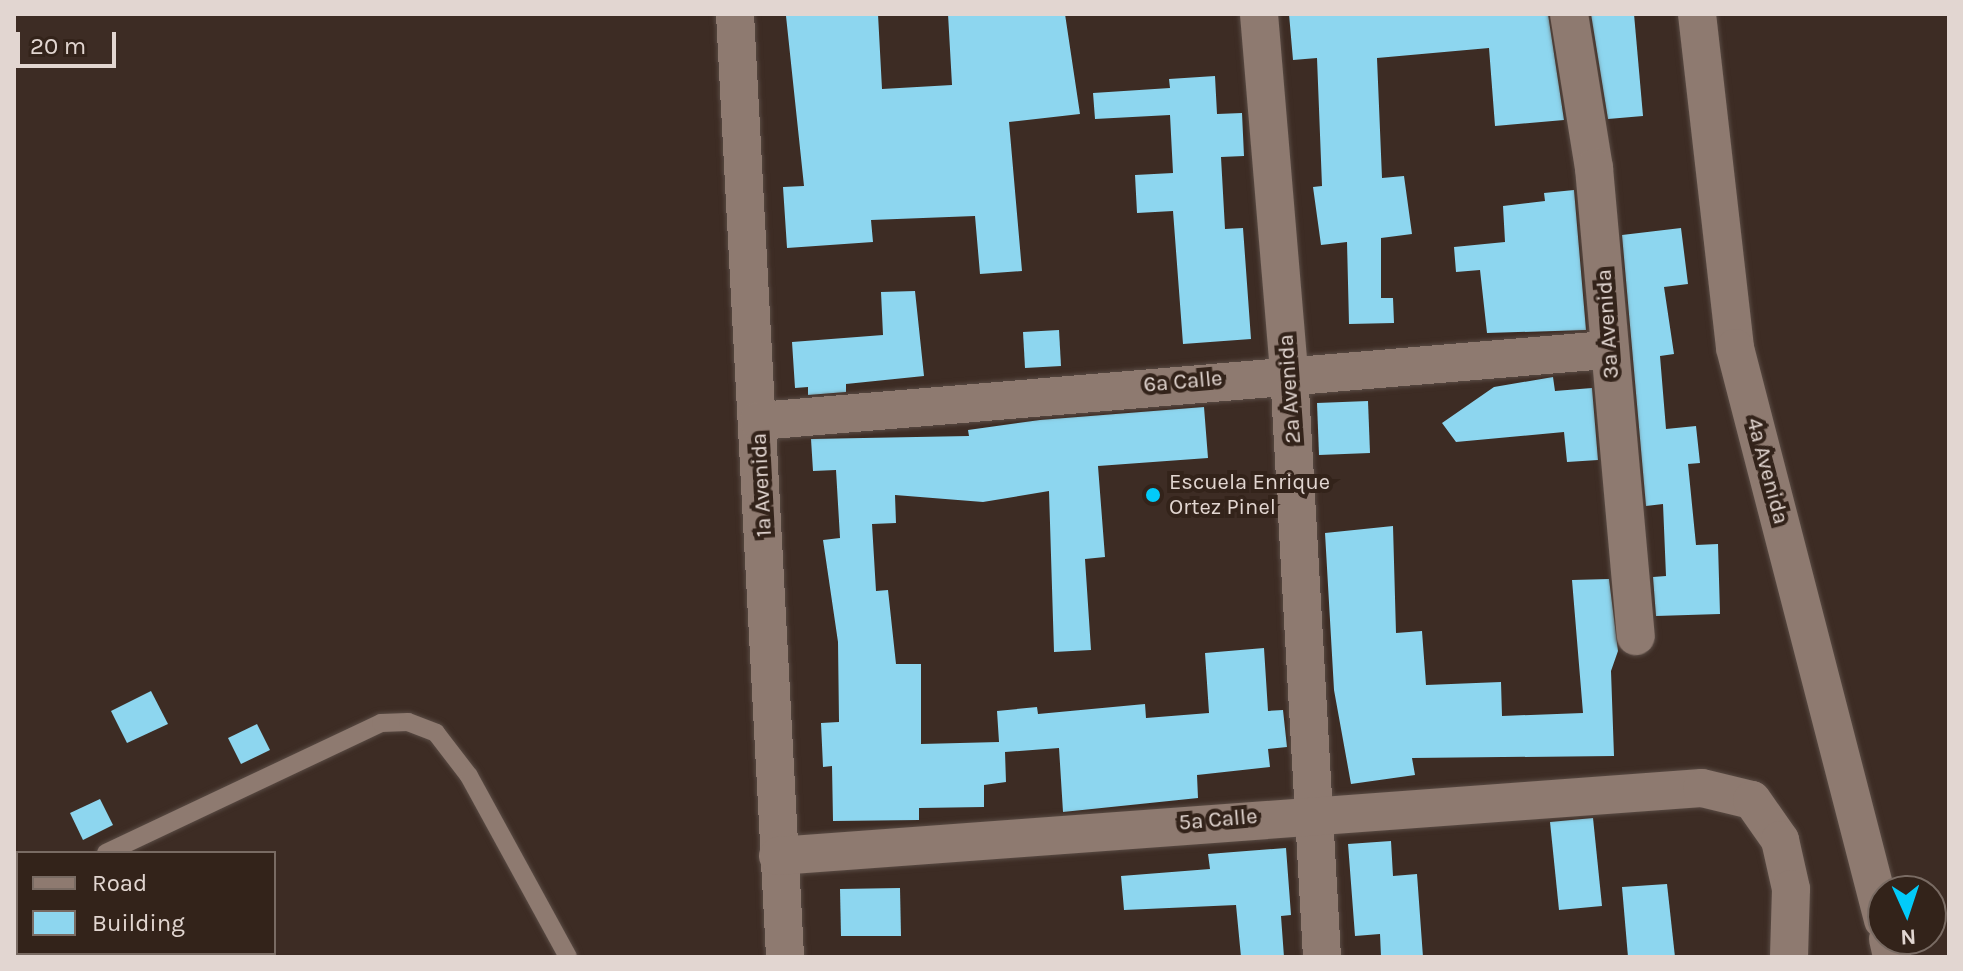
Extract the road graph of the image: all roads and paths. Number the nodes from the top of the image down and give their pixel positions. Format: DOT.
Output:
graph roads {
  1 [pos="735,14"];
  2 [pos="1259,14"];
  3 [pos="1569,14"];
  4 [pos="1697,14"];
  5 [pos="1607,350"];
  6 [pos="1289,372"];
  7 [pos="759,421"];
  8 [pos="1636,636"];
  9 [pos="1318,812"];
  10 [pos="110,851"];
  11 [pos="778,856"];
  12 [pos="1871,875"];
  13 [pos="568,957"];
  14 [pos="785,957"];
  15 [pos="1322,957"];
  16 [pos="1789,957"];
  1 -- 7 [label="street, 1a Avenida"];
  2 -- 6 [label="street, 2a Avenida"];
  3 -- 5 [label="street, 3a Avenida"];
  4 -- 12 [label="street, 4a Avenida"];
  5 -- 6 [label="street, 6a Calle"];
  5 -- 8 [label="street, 3a Avenida"];
  6 -- 7 [label="street, 6a Calle"];
  6 -- 9 [label="street, 2a Avenida"];
  7 -- 11 [label="street, 1a Avenida"];
  9 -- 11 [label="street, 5a Calle"];
  9 -- 15 [label="street, 2a Avenida"];
  9 -- 16 [label="street, 5a Calle"];
  10 -- 13 [label="lane"];
  11 -- 14 [label="street, 1a Avenida"];
}
